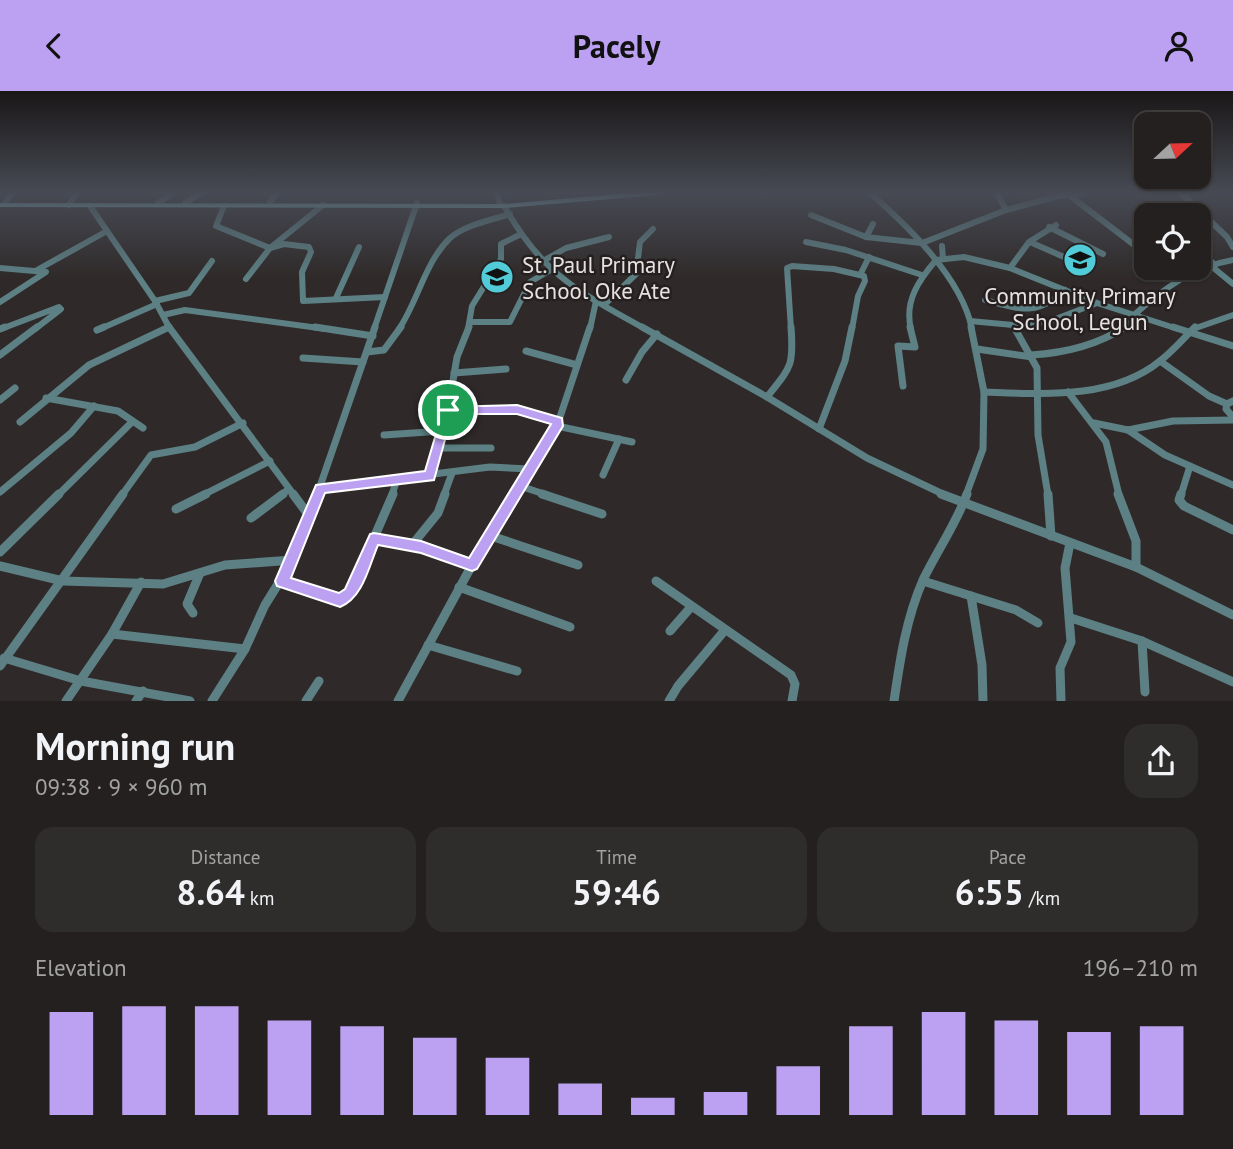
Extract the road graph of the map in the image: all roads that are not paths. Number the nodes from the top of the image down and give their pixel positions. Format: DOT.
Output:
graph roads {
  1 [pos="101,221"];
  2 [pos="218,221"];
  3 [pos="303,221"];
  4 [pos="411,221"];
  5 [pos="488,221"];
  6 [pos="514,221"];
  7 [pos="827,221"];
  8 [pos="902,221"];
  9 [pos="977,221"];
  10 [pos="1106,221"];
  11 [pos="1210,221"];
  12 [pos="873,224"];
  13 [pos="653,229"];
  14 [pos="107,231"];
  15 [pos="520,234"];
  16 [pos="609,237"];
  17 [pos="866,237"];
  18 [pos="806,242"];
  19 [pos="1030,242"];
  20 [pos="922,243"];
  21 [pos="1134,244"];
  22 [pos="1232,245"];
  23 [pos="942,246"];
  24 [pos="359,247"];
  25 [pos="270,249"];
  26 [pos="1103,254"];
  27 [pos="869,257"];
  28 [pos="940,260"];
  29 [pos="1233,260"];
  30 [pos="212,261"];
  31 [pos="543,261"];
  32 [pos="1080,264"];
  33 [pos="1211,264"];
  34 [pos="0,268"];
  35 [pos="554,268"];
  36 [pos="1010,268"];
  37 [pos="36,270"];
  38 [pos="860,275"];
  39 [pos="922,275"];
  40 [pos="246,279"];
  41 [pos="1178,280"];
  42 [pos="1233,283"];
  43 [pos="1065,290"];
  44 [pos="385,297"];
  45 [pos="336,298"];
  46 [pos="985,300"];
  47 [pos="0,302"];
  48 [pos="156,302"];
  49 [pos="600,303"];
  50 [pos="1097,303"];
  51 [pos="163,315"];
  52 [pos="1136,315"];
  53 [pos="1233,315"];
  54 [pos="970,321"];
  55 [pos="471,322"];
  56 [pos="1013,325"];
  57 [pos="169,327"];
  58 [pos="0,330"];
  59 [pos="97,330"];
  60 [pos="1186,332"];
  61 [pos="657,334"];
  62 [pos="373,336"];
  63 [pos="1233,346"];
  64 [pos="977,349"];
  65 [pos="526,351"];
  66 [pos="1,352"];
  67 [pos="367,352"];
  68 [pos="1032,356"];
  69 [pos="303,358"];
  70 [pos="1160,361"];
  71 [pos="363,362"];
  72 [pos="578,365"];
  73 [pos="506,369"];
  74 [pos="454,373"];
  75 [pos="626,380"];
  76 [pos="903,386"];
  77 [pos="15,388"];
  78 [pos="1069,391"];
  79 [pos="984,392"];
  80 [pos="1037,393"];
  81 [pos="767,397"];
  82 [pos="46,398"];
  83 [pos="0,400"];
  84 [pos="1230,402"];
  85 [pos="94,406"];
  86 [pos="448,410"];
  87 [pos="1233,418"];
  88 [pos="20,422"];
  89 [pos="132,422"];
  90 [pos="243,423"];
  91 [pos="1094,423"];
  92 [pos="557,424"];
  93 [pos="143,428"];
  94 [pos="818,429"];
  95 [pos="1128,430"];
  96 [pos="442,431"];
  97 [pos="384,435"];
  98 [pos="619,439"];
  99 [pos="632,442"];
  100 [pos="438,448"];
  101 [pos="491,448"];
  102 [pos="270,461"];
  103 [pos="1190,466"];
  104 [pos="530,469"];
  105 [pos="452,473"];
  106 [pos="603,475"];
  107 [pos="430,476"];
  108 [pos="397,479"];
  109 [pos="1233,485"];
  110 [pos="520,486"];
  111 [pos="320,488"];
  112 [pos="289,489"];
  113 [pos="0,492"];
  114 [pos="963,504"];
  115 [pos="176,509"];
  116 [pos="603,514"];
  117 [pos="310,517"];
  118 [pos="251,518"];
  119 [pos="1233,530"];
  120 [pos="491,535"];
  121 [pos="1051,536"];
  122 [pos="374,538"];
  123 [pos="1070,543"];
  124 [pos="412,545"];
  125 [pos="0,552"];
  126 [pos="293,560"];
  127 [pos="472,565"];
  128 [pos="578,565"];
  129 [pos="0,566"];
  130 [pos="1136,567"];
  131 [pos="200,573"];
  132 [pos="63,580"];
  133 [pos="282,581"];
  134 [pos="656,581"];
  135 [pos="923,581"];
  136 [pos="141,582"];
  137 [pos="459,587"];
  138 [pos="971,596"];
  139 [pos="691,607"];
  140 [pos="193,613"];
  141 [pos="1233,615"];
  142 [pos="1071,618"];
  143 [pos="1038,623"];
  144 [pos="570,627"];
  145 [pos="725,630"];
  146 [pos="670,631"];
  147 [pos="113,634"];
  148 [pos="1142,641"];
  149 [pos="428,645"];
  150 [pos="245,649"];
  151 [pos="2,661"];
  152 [pos="517,671"];
  153 [pos="81,681"];
  154 [pos="319,681"];
  155 [pos="1233,682"];
  156 [pos="142,691"];
  157 [pos="1145,692"];
  158 [pos="66,701"];
  159 [pos="136,701"];
  160 [pos="190,701"];
  161 [pos="212,701"];
  162 [pos="306,701"];
  163 [pos="397,701"];
  164 [pos="669,701"];
  165 [pos="792,701"];
  166 [pos="894,701"];
  167 [pos="983,701"];
  168 [pos="1061,701"];
  1 -- 14 [label="street"];
  2 -- 25 [label="street"];
  3 -- 25 [label="street"];
  4 -- 44 [label="street"];
  5 -- 67 [label="street"];
  6 -- 15 [label="street"];
  7 -- 17 [label="street"];
  8 -- 20 [label="street"];
  9 -- 20 [label="street"];
  10 -- 21 [label="street"];
  11 -- 22 [label="street"];
  12 -- 17 [label="street"];
  13 -- 49 [label="street"];
  14 -- 37 [label="street"];
  14 -- 48 [label="street"];
  15 -- 31 [label="street"];
  15 -- 55 [label="street"];
  16 -- 31 [label="street"];
  17 -- 20 [label="street"];
  18 -- 27 [label="street"];
  19 -- 26 [label="street"];
  19 -- 32 [label="street"];
  19 -- 36 [label="street"];
  20 -- 28 [label="street"];
  23 -- 28 [label="street"];
  24 -- 45 [label="street"];
  25 -- 40 [label="street"];
  25 -- 45 [label="street"];
  27 -- 38 [label="street"];
  27 -- 39 [label="street"];
  28 -- 36 [label="street"];
  28 -- 39 [label="street"];
  28 -- 54 [label="street"];
  29 -- 33 [label="street"];
  30 -- 48 [label="street"];
  31 -- 35 [label="street"];
  33 -- 42 [label="street"];
  34 -- 37 [label="street"];
  35 -- 49 [label="street"];
  35 -- 55 [label="street"];
  36 -- 43 [label="street"];
  37 -- 47 [label="street"];
  38 -- 81 [label="street"];
  38 -- 94 [label="street"];
  39 -- 76 [label="street"];
  41 -- 52 [label="street"];
  43 -- 46 [label="street"];
  43 -- 50 [label="street"];
  44 -- 45 [label="street"];
  44 -- 62 [label="street"];
  48 -- 51 [label="street"];
  48 -- 59 [label="street"];
  49 -- 61 [label="street"];
  49 -- 72 [label="street"];
  50 -- 52 [label="street"];
  50 -- 56 [label="street"];
  51 -- 57 [label="street"];
  51 -- 62 [label="street"];
  52 -- 60 [label="street"];
  52 -- 68 [label="street"];
  53 -- 60 [label="street"];
  54 -- 56 [label="street"];
  54 -- 64 [label="street"];
  55 -- 74 [label="street"];
  56 -- 68 [label="street"];
  57 -- 82 [label="street"];
  57 -- 90 [label="street"];
  58 -- 66 [label="street"];
  60 -- 63 [label="street"];
  60 -- 70 [label="street"];
  61 -- 75 [label="street"];
  61 -- 81 [label="street"];
  62 -- 67 [label="street"];
  64 -- 68 [label="street"];
  64 -- 79 [label="street"];
  65 -- 72 [label="street"];
  67 -- 71 [label="street"];
  68 -- 80 [label="street"];
  69 -- 71 [label="street"];
  70 -- 78 [label="street"];
  70 -- 84 [label="street"];
  71 -- 111 [label="street"];
  72 -- 92 [label="street"];
  73 -- 74 [label="street"];
  74 -- 86 [label="street"];
  77 -- 83 [label="street"];
  78 -- 80 [label="street"];
  78 -- 91 [label="street"];
  79 -- 80 [label="street"];
  79 -- 114 [label="street"];
  80 -- 121 [label="street"];
  81 -- 94 [label="street"];
  82 -- 85 [label="street"];
  82 -- 88 [label="street"];
  84 -- 87 [label="street"];
  85 -- 89 [label="street"];
  85 -- 113 [label="street"];
  86 -- 92 [label="street"];
  86 -- 96 [label="street"];
  87 -- 95 [label="street"];
  89 -- 93 [label="street"];
  89 -- 125 [label="street"];
  90 -- 102 [label="street"];
  90 -- 132 [label="street"];
  91 -- 95 [label="street"];
  91 -- 130 [label="street"];
  92 -- 98 [label="street"];
  92 -- 104 [label="street"];
  94 -- 114 [label="street"];
  95 -- 103 [label="street"];
  96 -- 97 [label="street"];
  96 -- 100 [label="street"];
  98 -- 99 [label="street"];
  98 -- 106 [label="street"];
  100 -- 101 [label="street"];
  100 -- 107 [label="street"];
  102 -- 112 [label="street"];
  102 -- 115 [label="street"];
  103 -- 109 [label="street"];
  103 -- 119 [label="street"];
  104 -- 105 [label="street"];
  104 -- 110 [label="street"];
  105 -- 107 [label="street"];
  105 -- 124 [label="street"];
  107 -- 108 [label="street"];
  108 -- 111 [label="street"];
  108 -- 122 [label="street"];
  110 -- 116 [label="street"];
  110 -- 120 [label="street"];
  111 -- 117 [label="street"];
  112 -- 117 [label="street"];
  112 -- 118 [label="street"];
  114 -- 121 [label="street"];
  114 -- 135 [label="street"];
  117 -- 126 [label="street"];
  120 -- 127 [label="street"];
  120 -- 128 [label="street"];
  121 -- 123 [label="street"];
  122 -- 124 [label="street"];
  122 -- 133 [label="street"];
  123 -- 130 [label="street"];
  123 -- 142 [label="street"];
  124 -- 127 [label="street"];
  126 -- 131 [label="street"];
  126 -- 133 [label="street"];
  127 -- 137 [label="street"];
  129 -- 132 [label="street"];
  130 -- 141 [label="street"];
  131 -- 136 [label="street"];
  131 -- 140 [label="street"];
  132 -- 136 [label="street"];
  132 -- 151 [label="street"];
  133 -- 150 [label="street"];
  134 -- 139 [label="street"];
  135 -- 138 [label="street"];
  135 -- 166 [label="street"];
  136 -- 147 [label="street"];
  137 -- 144 [label="street"];
  137 -- 149 [label="street"];
  138 -- 143 [label="street"];
  138 -- 167 [label="street"];
  139 -- 145 [label="street"];
  139 -- 146 [label="street"];
  142 -- 148 [label="street"];
  142 -- 168 [label="street"];
  145 -- 164 [label="street"];
  145 -- 165 [label="street"];
  147 -- 150 [label="street"];
  147 -- 153 [label="street"];
  148 -- 155 [label="street"];
  148 -- 157 [label="street"];
  149 -- 152 [label="street"];
  149 -- 163 [label="street"];
  150 -- 161 [label="street"];
  151 -- 153 [label="street"];
  153 -- 156 [label="street"];
  153 -- 158 [label="street"];
  154 -- 162 [label="street"];
  156 -- 159 [label="street"];
  156 -- 160 [label="street"];
}
